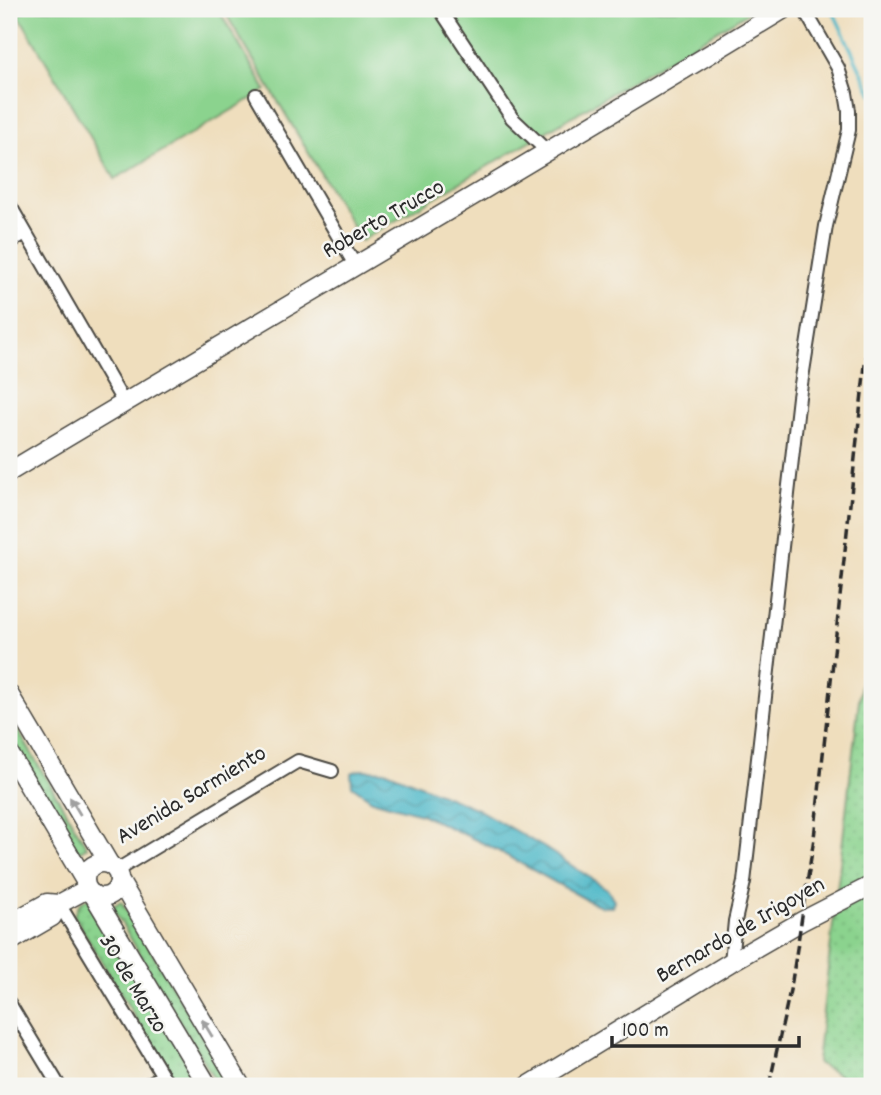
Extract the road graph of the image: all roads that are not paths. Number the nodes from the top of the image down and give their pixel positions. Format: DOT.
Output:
graph roads {
  1 [pos="440,9"];
  2 [pos="784,9"];
  3 [pos="804,9"];
  4 [pos="256,95"];
  5 [pos="549,153"];
  6 [pos="9,204"];
  7 [pos="25,233"];
  8 [pos="9,243"];
  9 [pos="355,265"];
  10 [pos="124,403"];
  11 [pos="9,472"];
  12 [pos="10,697"];
  13 [pos="9,753"];
  14 [pos="332,771"];
  15 [pos="115,872"];
  16 [pos="872,885"];
  17 [pos="88,888"];
  18 [pos="59,904"];
  19 [pos="9,924"];
  20 [pos="9,942"];
  21 [pos="731,962"];
  22 [pos="9,1003"];
  23 [pos="166,1081"];
  24 [pos="59,1086"];
  25 [pos="145,1086"];
  26 [pos="208,1086"];
  27 [pos="242,1086"];
  28 [pos="528,1086"];
  1 -- 5 [label="street"];
  2 -- 5 [label="main road, Roberto Trucco"];
  3 -- 21 [label="street"];
  4 -- 9 [label="street"];
  5 -- 9 [label="main road, Roberto Trucco"];
  6 -- 7 [label="street"];
  7 -- 8 [label="street"];
  7 -- 10 [label="street"];
  9 -- 10 [label="main road, Roberto Trucco"];
  10 -- 11 [label="main road, Roberto Trucco"];
  15 -- 12 [label="main road, one-way"];
  13 -- 17 [label="main road"];
  14 -- 15 [label="street, Avenida Sarmiento"];
  15 -- 17 [label="main road"];
  15 -- 17 [label="main road"];
  27 -- 15 [label="main road, one-way"];
  16 -- 21 [label="main road, Bernardo de Irigoyen"];
  17 -- 18 [label="main road"];
  17 -- 26 [label="main road"];
  18 -- 19 [label="main road"];
  18 -- 20 [label="main road"];
  18 -- 23 [label="street, 30 de Marzo"];
  21 -- 28 [label="main road, Bernardo de Irigoyen"];
  22 -- 24 [label="street"];
  23 -- 25 [label="street"];
}
